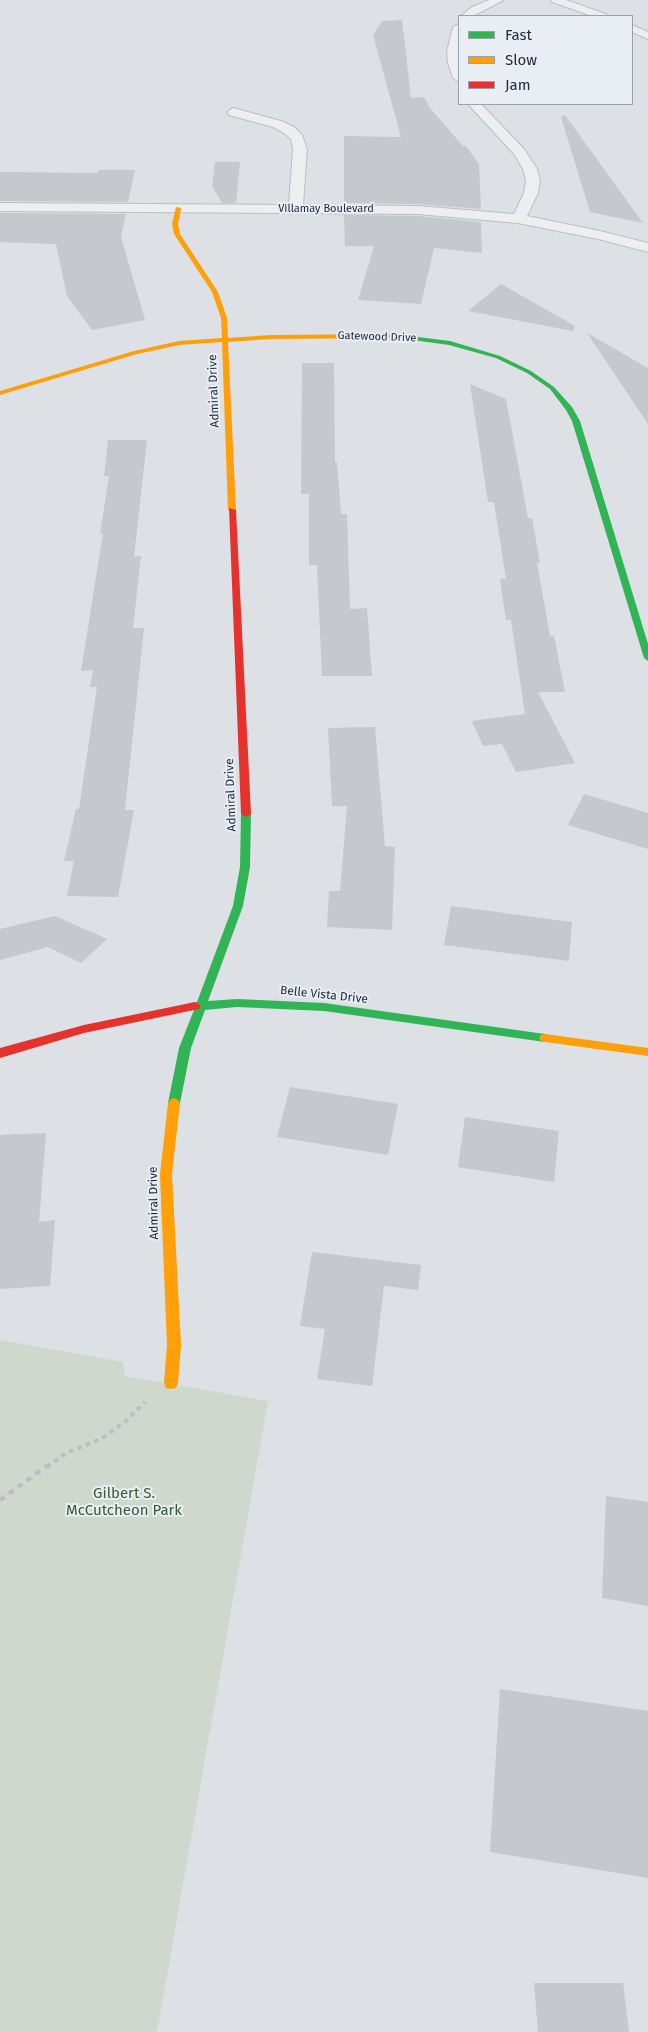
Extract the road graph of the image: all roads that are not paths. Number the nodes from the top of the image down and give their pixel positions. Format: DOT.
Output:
graph roads {
  1 [pos="499,0"];
  2 [pos="556,0"];
  3 [pos="467,15"];
  4 [pos="599,15"];
  5 [pos="633,28"];
  6 [pos="458,31"];
  7 [pos="648,36"];
  8 [pos="458,75"];
  9 [pos="475,105"];
  10 [pos="233,112"];
  11 [pos="0,207"];
  12 [pos="178,208"];
  13 [pos="296,209"];
  14 [pos="518,219"];
  15 [pos="648,248"];
  16 [pos="225,340"];
  17 [pos="0,393"];
  18 [pos="648,658"];
  19 [pos="203,1004"];
  20 [pos="648,1052"];
  21 [pos="0,1053"];
  22 [pos="171,1383"];
  1 -- 3 [label="street"];
  2 -- 4 [label="street"];
  5 -- 7 [label="street"];
  6 -- 8 [label="street"];
  9 -- 14 [label="street"];
  10 -- 13 [label="street"];
  11 -- 12 [label="street, Villamay Boulevard"];
  12 -- 13 [label="street, Villamay Boulevard"];
  12 -- 16 [label="street, Admiral Drive"];
  13 -- 14 [label="street, Villamay Boulevard"];
  14 -- 15 [label="street, Villamay Boulevard"];
  16 -- 17 [label="street, Gatewood Drive"];
  16 -- 18 [label="street, Gatewood Drive"];
  16 -- 19 [label="street, Admiral Drive"];
  19 -- 20 [label="street, Belle Vista Drive"];
  19 -- 21 [label="street, Belle Vista Drive"];
  19 -- 22 [label="street, Admiral Drive"];
}
